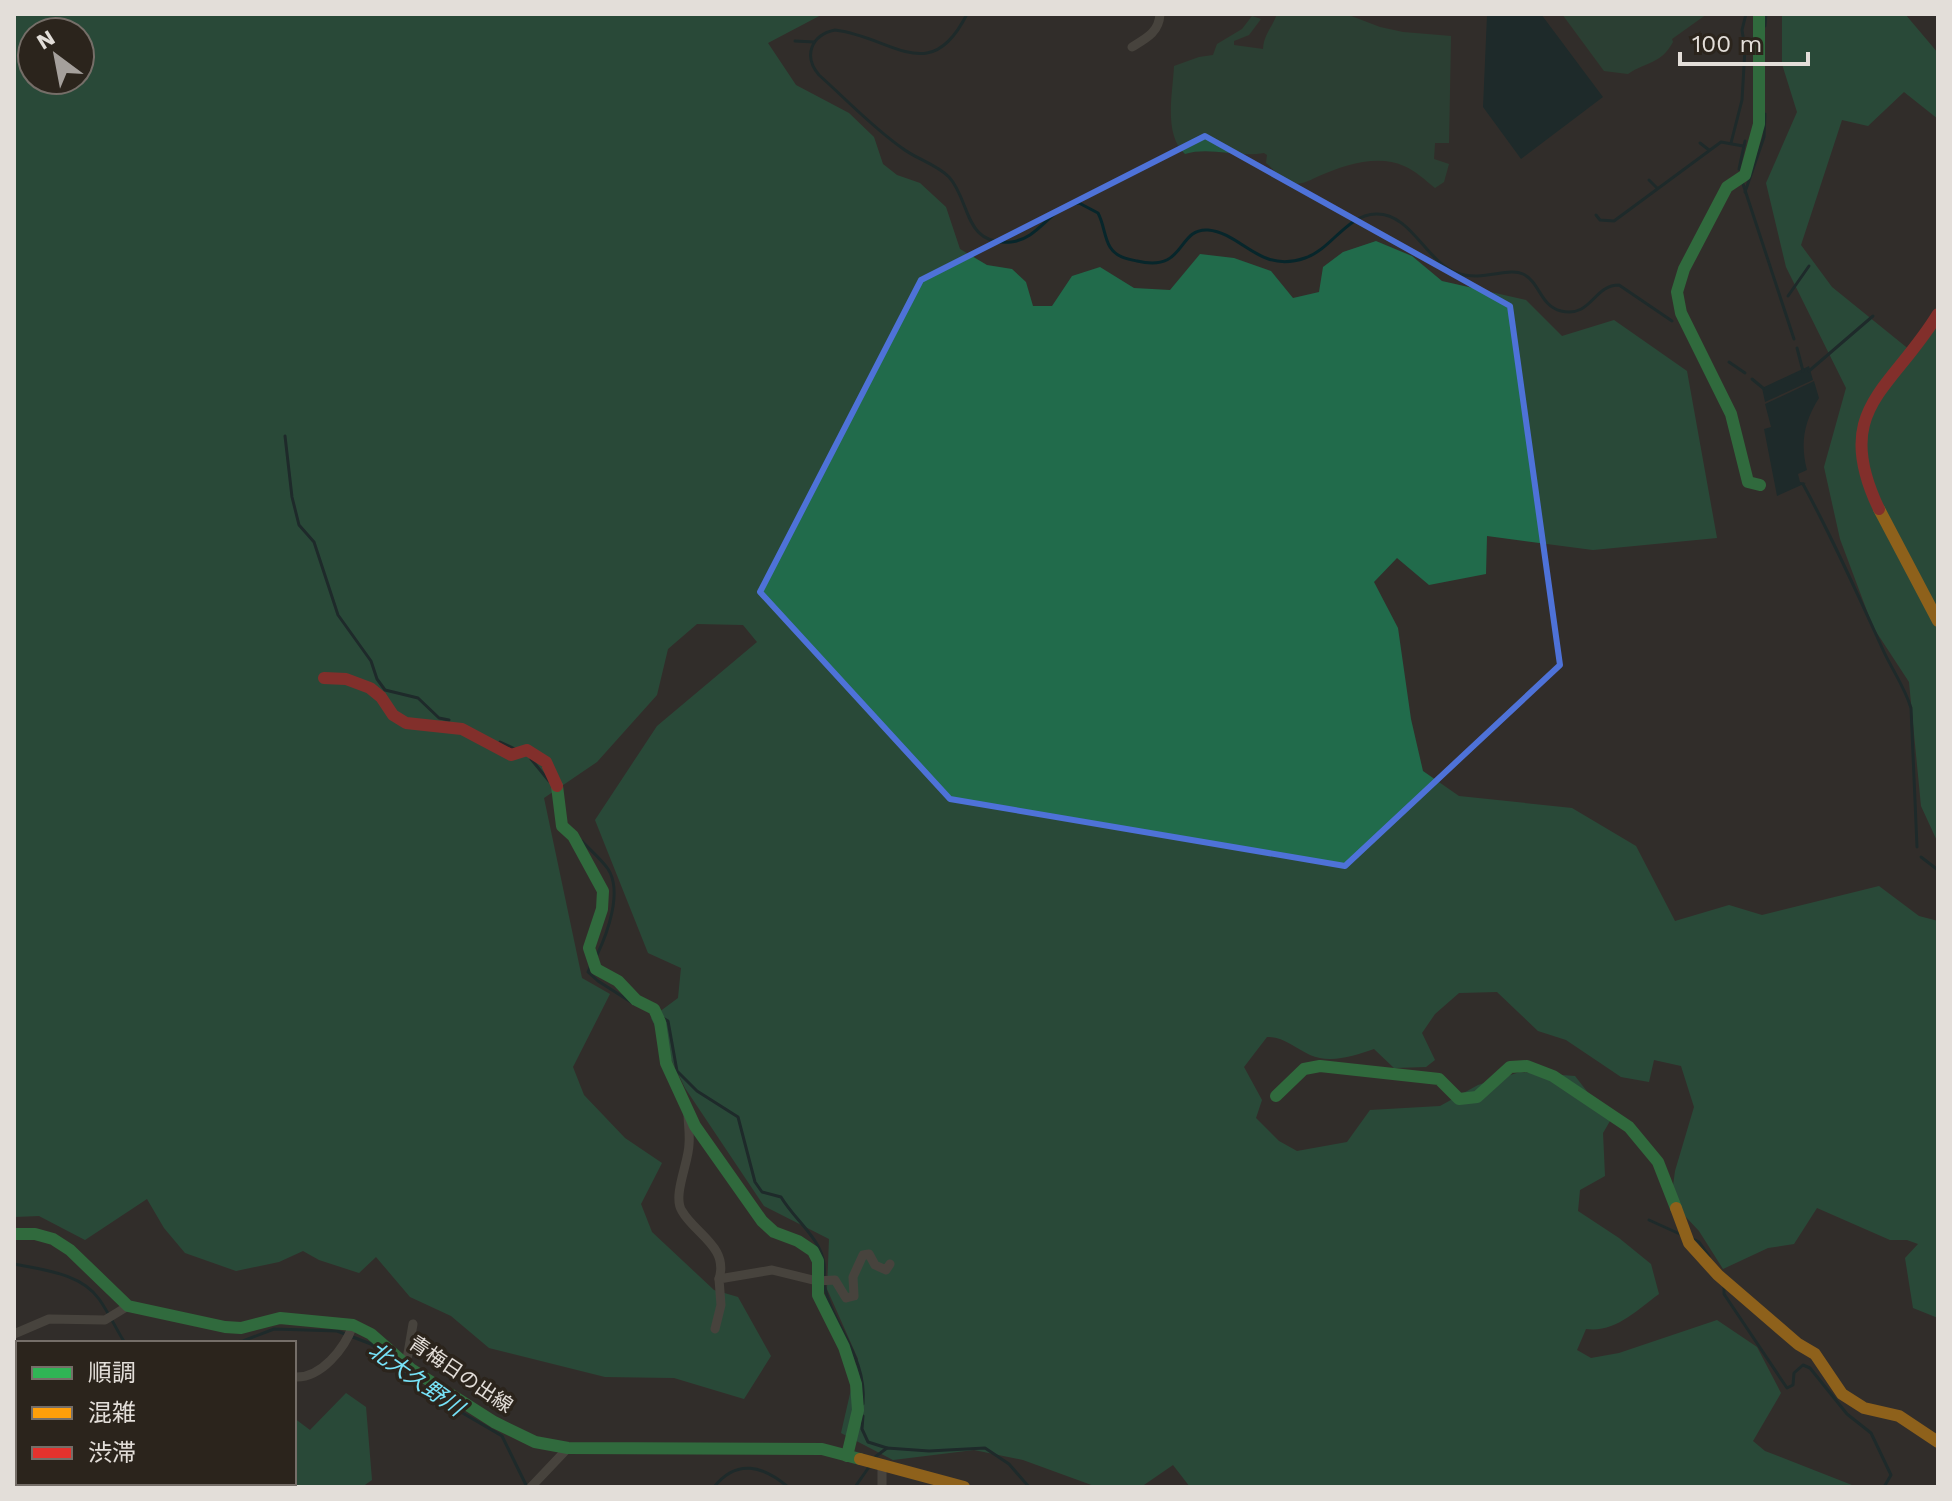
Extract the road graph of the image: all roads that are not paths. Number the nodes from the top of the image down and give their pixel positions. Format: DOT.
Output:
graph roads {
  1 [pos="1160,14"];
  2 [pos="1759,14"];
  3 [pos="1132,47"];
  4 [pos="1938,314"];
  5 [pos="1760,485"];
  6 [pos="1938,621"];
  7 [pos="324,678"];
  8 [pos="1276,1096"];
  9 [pos="688,1109"];
  10 [pos="14,1234"];
  11 [pos="890,1264"];
  12 [pos="719,1279"];
  13 [pos="817,1281"];
  14 [pos="128,1306"];
  15 [pos="413,1324"];
  16 [pos="352,1328"];
  17 [pos="715,1329"];
  18 [pos="14,1334"];
  19 [pos="406,1365"];
  20 [pos="296,1377"];
  21 [pos="1938,1442"];
  22 [pos="568,1448"];
  23 [pos="847,1456"];
  24 [pos="874,1463"];
  25 [pos="532,1486"];
  26 [pos="882,1487"];
  27 [pos="964,1487"];
  1 -- 3 [label="street"];
  2 -- 5 [label="street"];
  4 -- 6 [label="street"];
  7 -- 9 [label="street"];
  8 -- 21 [label="street"];
  9 -- 12 [label="street"];
  9 -- 13 [label="street"];
  10 -- 14 [label="street"];
  11 -- 13 [label="street"];
  12 -- 13 [label="street"];
  12 -- 17 [label="street"];
  13 -- 23 [label="street"];
  14 -- 16 [label="street, 青梅日の出線"];
  14 -- 18 [label="street"];
  15 -- 19 [label="street"];
  16 -- 19 [label="street, 青梅日の出線"];
  16 -- 20 [label="street"];
  19 -- 22 [label="street, 青梅日の出線"];
  22 -- 23 [label="street, 青梅日の出線"];
  22 -- 25 [label="street"];
  23 -- 24 [label="street, 青梅日の出線"];
  24 -- 26 [label="street"];
  24 -- 27 [label="street, 青梅日の出線"];
}
